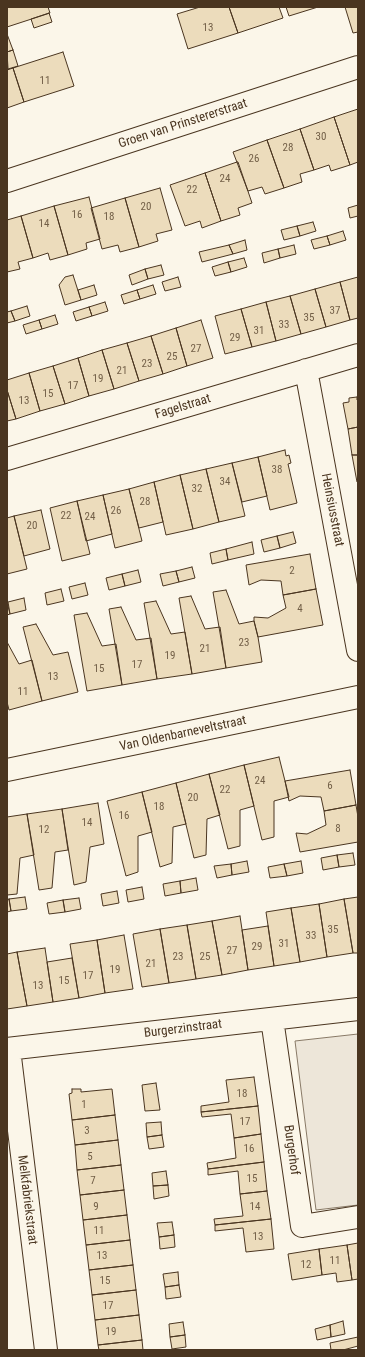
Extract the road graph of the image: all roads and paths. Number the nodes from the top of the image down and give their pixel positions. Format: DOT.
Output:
graph roads {
  1 [pos="358,67"];
  2 [pos="7,181"];
  3 [pos="358,355"];
  4 [pos="306,370"];
  5 [pos="7,459"];
  6 [pos="358,650"];
  7 [pos="358,697"];
  8 [pos="7,770"];
  9 [pos="358,1009"];
  10 [pos="272,1019"];
  11 [pos="8,1049"];
  12 [pos="358,1218"];
  13 [pos="46,1350"];
  1 -- 2 [label="street, Groen van Prinstererstraat"];
  3 -- 4 [label="street, Fagelstraat"];
  4 -- 5 [label="street, Fagelstraat"];
  4 -- 6 [label="street, Heinsiusstraat"];
  7 -- 8 [label="street, Van Oldenbarneveltstraat"];
  9 -- 10 [label="street, Burgerzinstraat"];
  10 -- 11 [label="street, Burgerzinstraat"];
  10 -- 12 [label="street, Burgerhof"];
  11 -- 13 [label="street, Melkfabriekstraat"];
}
